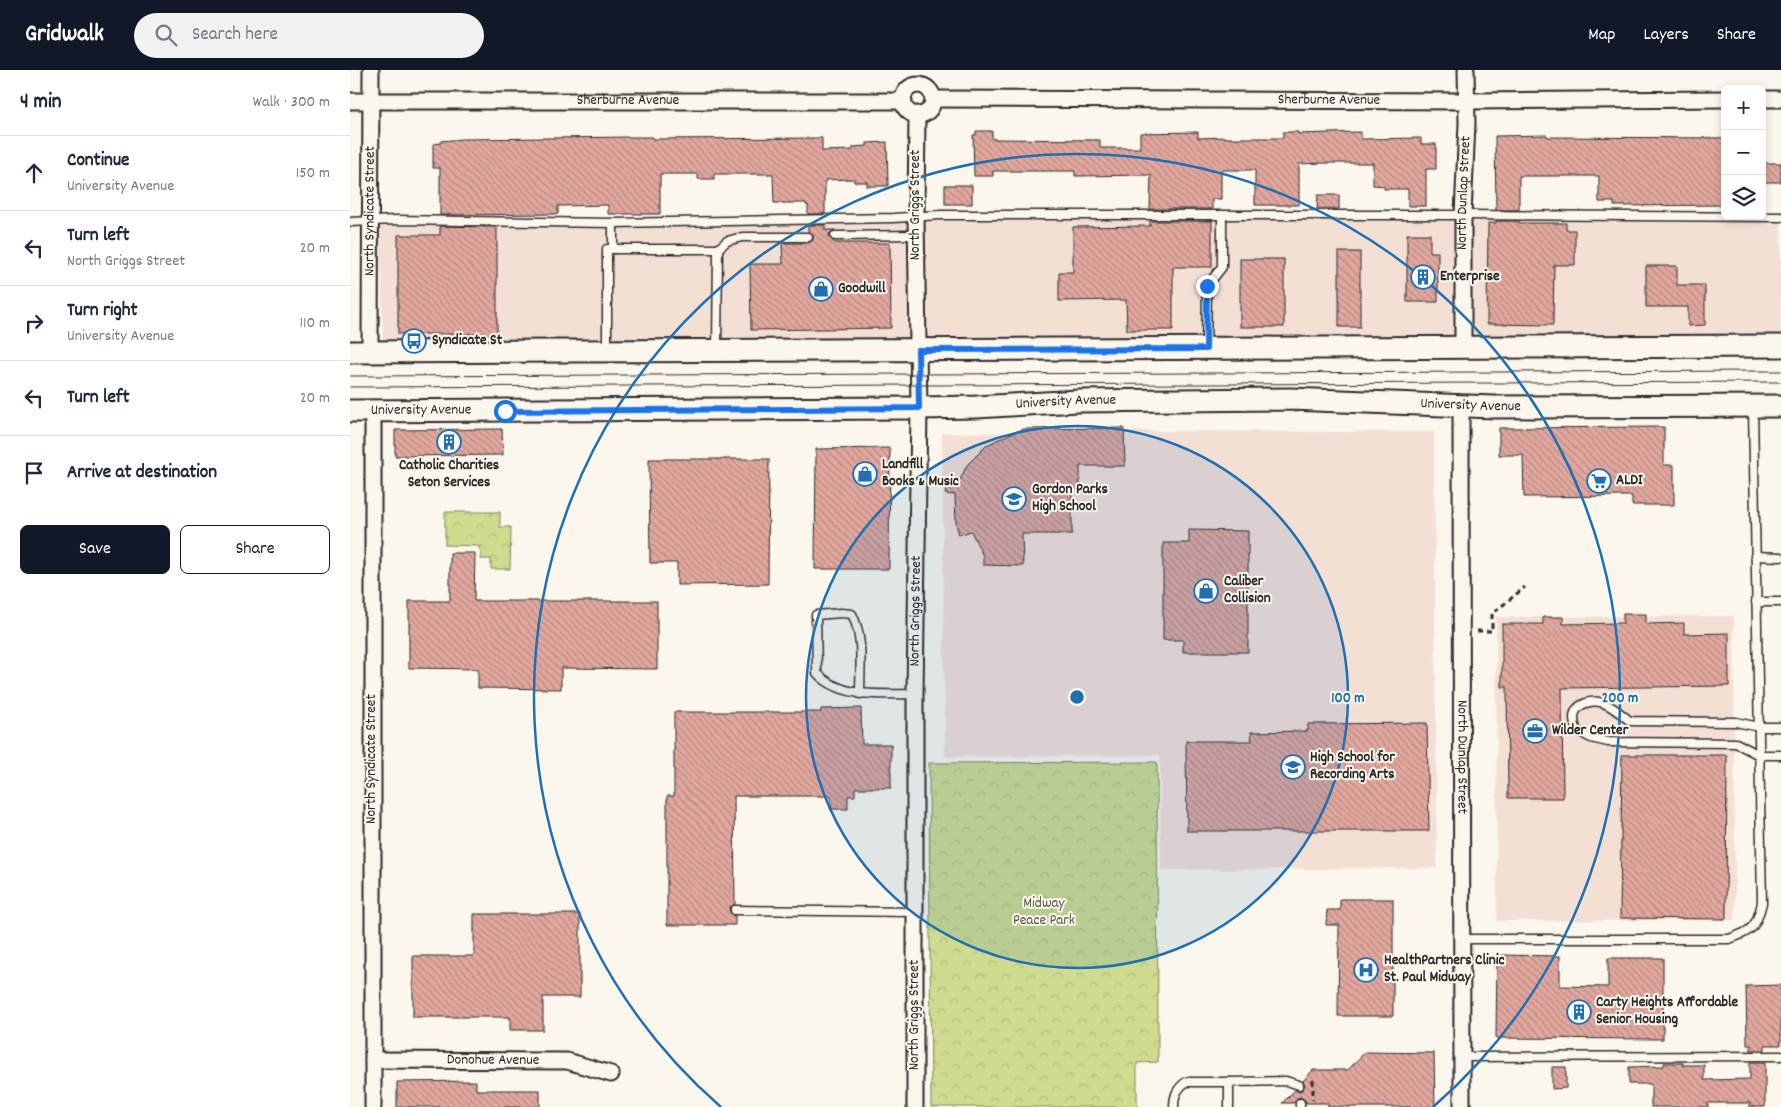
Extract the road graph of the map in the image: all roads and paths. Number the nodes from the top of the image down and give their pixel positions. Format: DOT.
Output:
graph roads {
  1 [pos="371,70"];
  2 [pos="1466,70"];
  3 [pos="918,77"];
  4 [pos="933,99"];
  5 [pos="1721,99"];
  6 [pos="1766,99"];
  7 [pos="1781,99"];
  8 [pos="350,101"];
  9 [pos="370,101"];
  10 [pos="904,101"];
  11 [pos="1466,101"];
  12 [pos="917,114"];
  13 [pos="1222,215"];
  14 [pos="1463,215"];
  15 [pos="916,216"];
  16 [pos="1781,217"];
  17 [pos="371,221"];
  18 [pos="350,222"];
  19 [pos="613,223"];
  20 [pos="916,235"];
  21 [pos="835,236"];
  22 [pos="808,237"];
  23 [pos="613,249"];
  24 [pos="718,250"];
  25 [pos="1781,346"];
  26 [pos="1463,348"];
  27 [pos="1206,349"];
  28 [pos="918,350"];
  29 [pos="718,351"];
  30 [pos="360,352"];
  31 [pos="606,352"];
  32 [pos="1752,406"];
  33 [pos="1781,406"];
  34 [pos="1461,407"];
  35 [pos="919,408"];
  36 [pos="350,411"];
  37 [pos="373,411"];
  38 [pos="1755,556"];
  39 [pos="1781,557"];
  40 [pos="1525,587"];
  41 [pos="1756,602"];
  42 [pos="1781,602"];
  43 [pos="1492,631"];
  44 [pos="860,694"];
  45 [pos="915,694"];
  46 [pos="1759,727"];
  47 [pos="1781,727"];
  48 [pos="1758,755"];
  49 [pos="1781,755"];
  50 [pos="735,910"];
  51 [pos="915,912"];
  52 [pos="1460,939"];
  53 [pos="1781,1056"];
  54 [pos="1462,1057"];
  55 [pos="373,1060"];
  56 [pos="611,1074"];
  57 [pos="1313,1080"];
  58 [pos="1229,1082"];
  59 [pos="1299,1085"];
  60 [pos="372,1107"];
  61 [pos="915,1107"];
  62 [pos="1174,1107"];
  63 [pos="1229,1107"];
  64 [pos="1313,1107"];
  65 [pos="1462,1107"];
  1 -- 9 [label="street, North Syndicate Street"];
  2 -- 11 [label="street, North Dunlap Street"];
  3 -- 4 [label="street"];
  3 -- 10 [label="street"];
  4 -- 11 [label="street, Sherburne Avenue"];
  4 -- 12 [label="street"];
  5 -- 11 [label="street, Sherburne Avenue"];
  6 -- 7 [label="street"];
  8 -- 9 [label="street, Sherburne Avenue"];
  9 -- 10 [label="street, Sherburne Avenue"];
  9 -- 17 [label="street, North Syndicate Street"];
  10 -- 12 [label="street"];
  11 -- 14 [label="street, North Dunlap Street"];
  12 -- 15 [label="street, North Griggs Street"];
  13 -- 14 [label="lane"];
  13 -- 15 [label="lane"];
  13 -- 27 [label="lane"];
  14 -- 16 [label="lane"];
  14 -- 26 [label="street, North Dunlap Street"];
  15 -- 19 [label="lane"];
  15 -- 20 [label="street, North Griggs Street"];
  17 -- 18 [label="lane"];
  17 -- 19 [label="lane"];
  17 -- 30 [label="street, North Syndicate Street"];
  19 -- 23 [label="lane"];
  20 -- 21 [label="lane"];
  20 -- 28 [label="street, North Griggs Street"];
  22 -- 24 [label="lane"];
  23 -- 24 [label="lane"];
  23 -- 31 [label="lane"];
  24 -- 29 [label="lane"];
  25 -- 26 [label="main road"];
  26 -- 27 [label="main road"];
  27 -- 28 [label="main road"];
  28 -- 29 [label="main road"];
  28 -- 35 [label="street, North Griggs Street"];
  29 -- 31 [label="main road"];
  30 -- 31 [label="main road"];
  32 -- 33 [label="main road, University Avenue"];
  32 -- 34 [label="main road, University Avenue"];
  32 -- 38 [label="lane"];
  34 -- 35 [label="main road, University Avenue"];
  34 -- 52 [label="street, North Dunlap Street"];
  35 -- 37 [label="main road, University Avenue"];
  35 -- 45 [label="street, North Griggs Street"];
  36 -- 37 [label="main road, University Avenue"];
  37 -- 55 [label="street, North Syndicate Street"];
  38 -- 39 [label="lane"];
  38 -- 41 [label="lane"];
  40 -- 43 [label="path"];
  41 -- 42 [label="lane"];
  41 -- 46 [label="lane"];
  44 -- 44 [label="lane"];
  44 -- 45 [label="lane"];
  45 -- 51 [label="street, North Griggs Street"];
  46 -- 47 [label="lane"];
  46 -- 48 [label="lane"];
  46 -- 48 [label="lane"];
  48 -- 49 [label="lane"];
  48 -- 52 [label="lane"];
  50 -- 51 [label="lane"];
  51 -- 61 [label="street, North Griggs Street"];
  52 -- 54 [label="street, North Dunlap Street"];
  53 -- 54 [label="lane"];
  54 -- 65 [label="street, North Dunlap Street"];
  55 -- 56 [label="street, Donohue Avenue"];
  55 -- 60 [label="street, North Syndicate Street"];
  57 -- 64 [label="path"];
  58 -- 59 [label="lane"];
  58 -- 62 [label="lane"];
  58 -- 63 [label="lane"];
}
